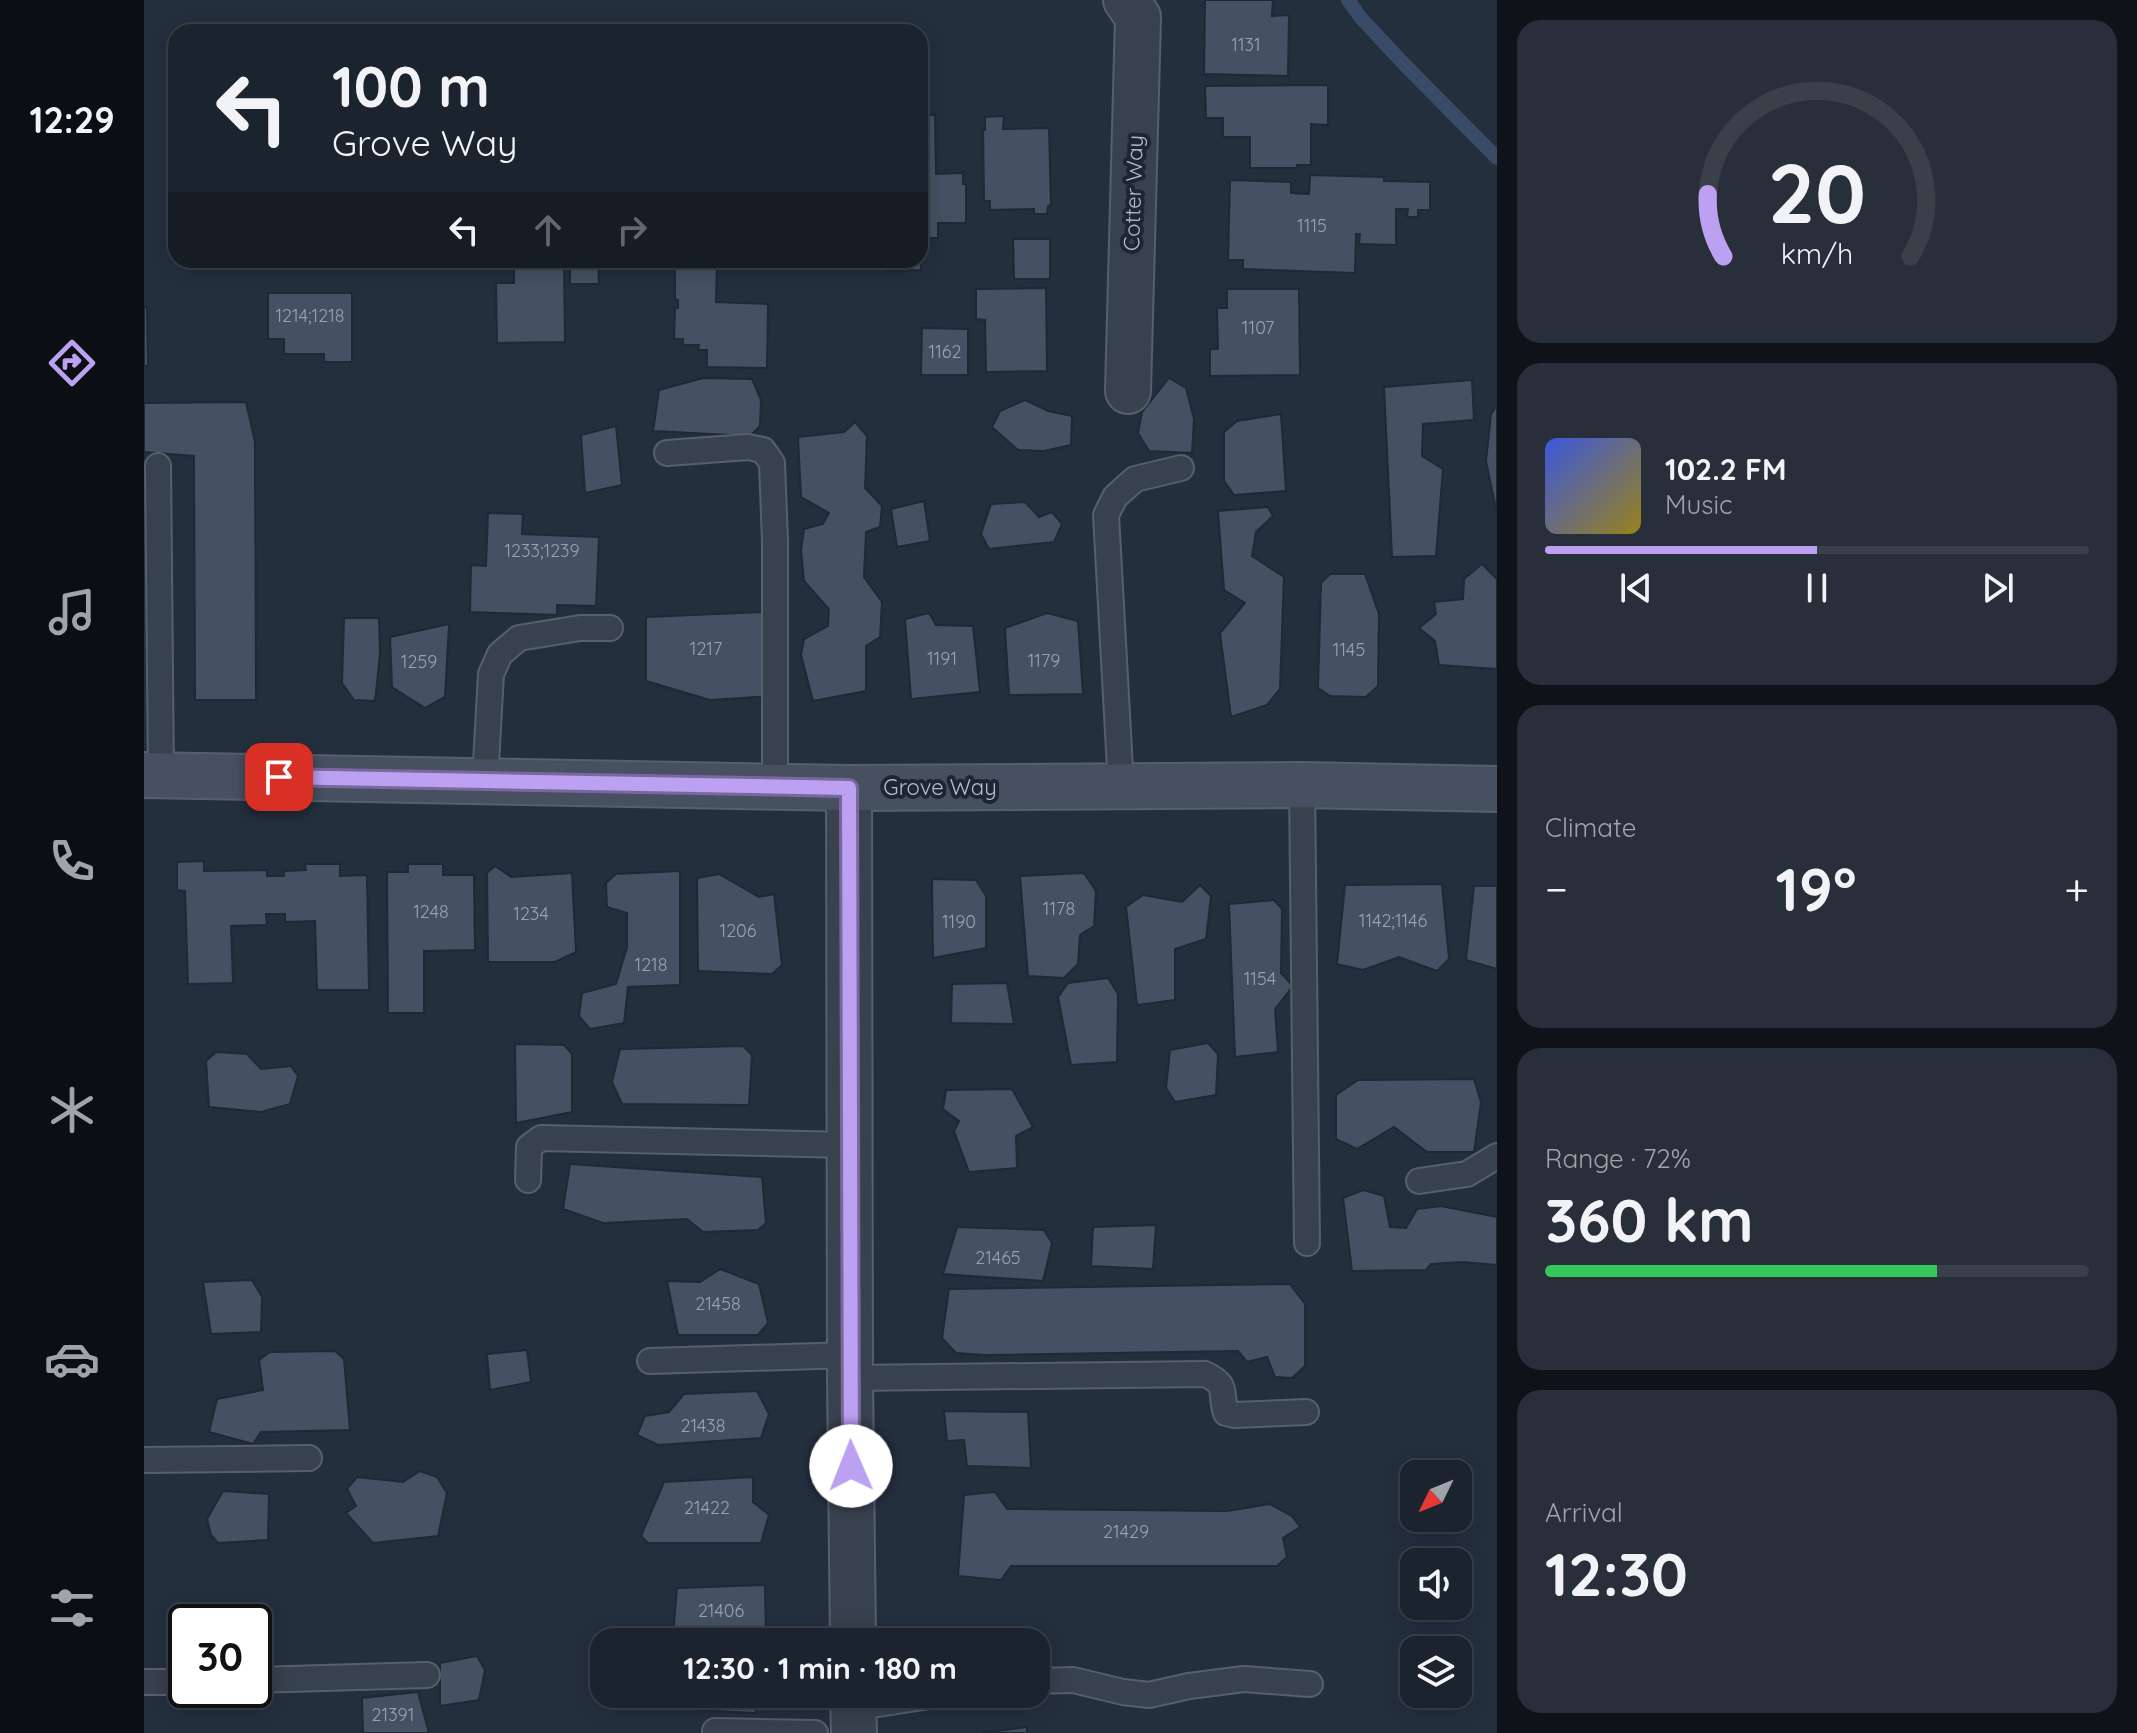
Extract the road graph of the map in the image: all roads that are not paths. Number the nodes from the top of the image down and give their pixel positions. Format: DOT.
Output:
graph roads {
  1 [pos="1126,0"];
  2 [pos="1128,391"];
  3 [pos="667,453"];
  4 [pos="158,466"];
  5 [pos="1181,468"];
  6 [pos="610,628"];
  7 [pos="152,775"];
  8 [pos="485,781"];
  9 [pos="1302,785"];
  10 [pos="775,786"];
  11 [pos="1121,787"];
  12 [pos="849,788"];
  13 [pos="1497,789"];
  14 [pos="851,1145"];
  15 [pos="1497,1156"];
  16 [pos="528,1180"];
  17 [pos="1419,1181"];
  18 [pos="1307,1243"];
  19 [pos="650,1361"];
  20 [pos="850,1366"];
  21 [pos="1306,1412"];
  22 [pos="309,1458"];
  23 [pos="144,1460"];
  24 [pos="853,1628"];
  25 [pos="427,1675"];
  26 [pos="272,1679"];
  27 [pos="1050,1681"];
  28 [pos="144,1682"];
  29 [pos="168,1682"];
  30 [pos="1310,1684"];
  31 [pos="873,1708"];
  32 [pos="853,1712"];
  33 [pos="715,1731"];
  34 [pos="815,1733"];
  1 -- 2 [label="street, Cotter Way"];
  3 -- 10 [label="lane"];
  4 -- 7 [label="lane"];
  5 -- 11 [label="lane"];
  6 -- 8 [label="lane"];
  7 -- 8 [label="main road, Grove Way"];
  8 -- 10 [label="main road, Grove Way"];
  9 -- 11 [label="main road, Grove Way"];
  9 -- 13 [label="main road, Grove Way"];
  9 -- 18 [label="lane"];
  10 -- 12 [label="main road, Grove Way"];
  11 -- 12 [label="main road, Grove Way"];
  12 -- 14 [label="street"];
  14 -- 16 [label="lane"];
  14 -- 20 [label="street"];
  15 -- 17 [label="lane"];
  19 -- 20 [label="lane"];
  20 -- 21 [label="lane"];
  20 -- 24 [label="street"];
  22 -- 23 [label="lane"];
  25 -- 26 [label="lane"];
  27 -- 30 [label="lane"];
  28 -- 29 [label="lane"];
  31 -- 32 [label="lane"];
  33 -- 34 [label="lane"];
}
